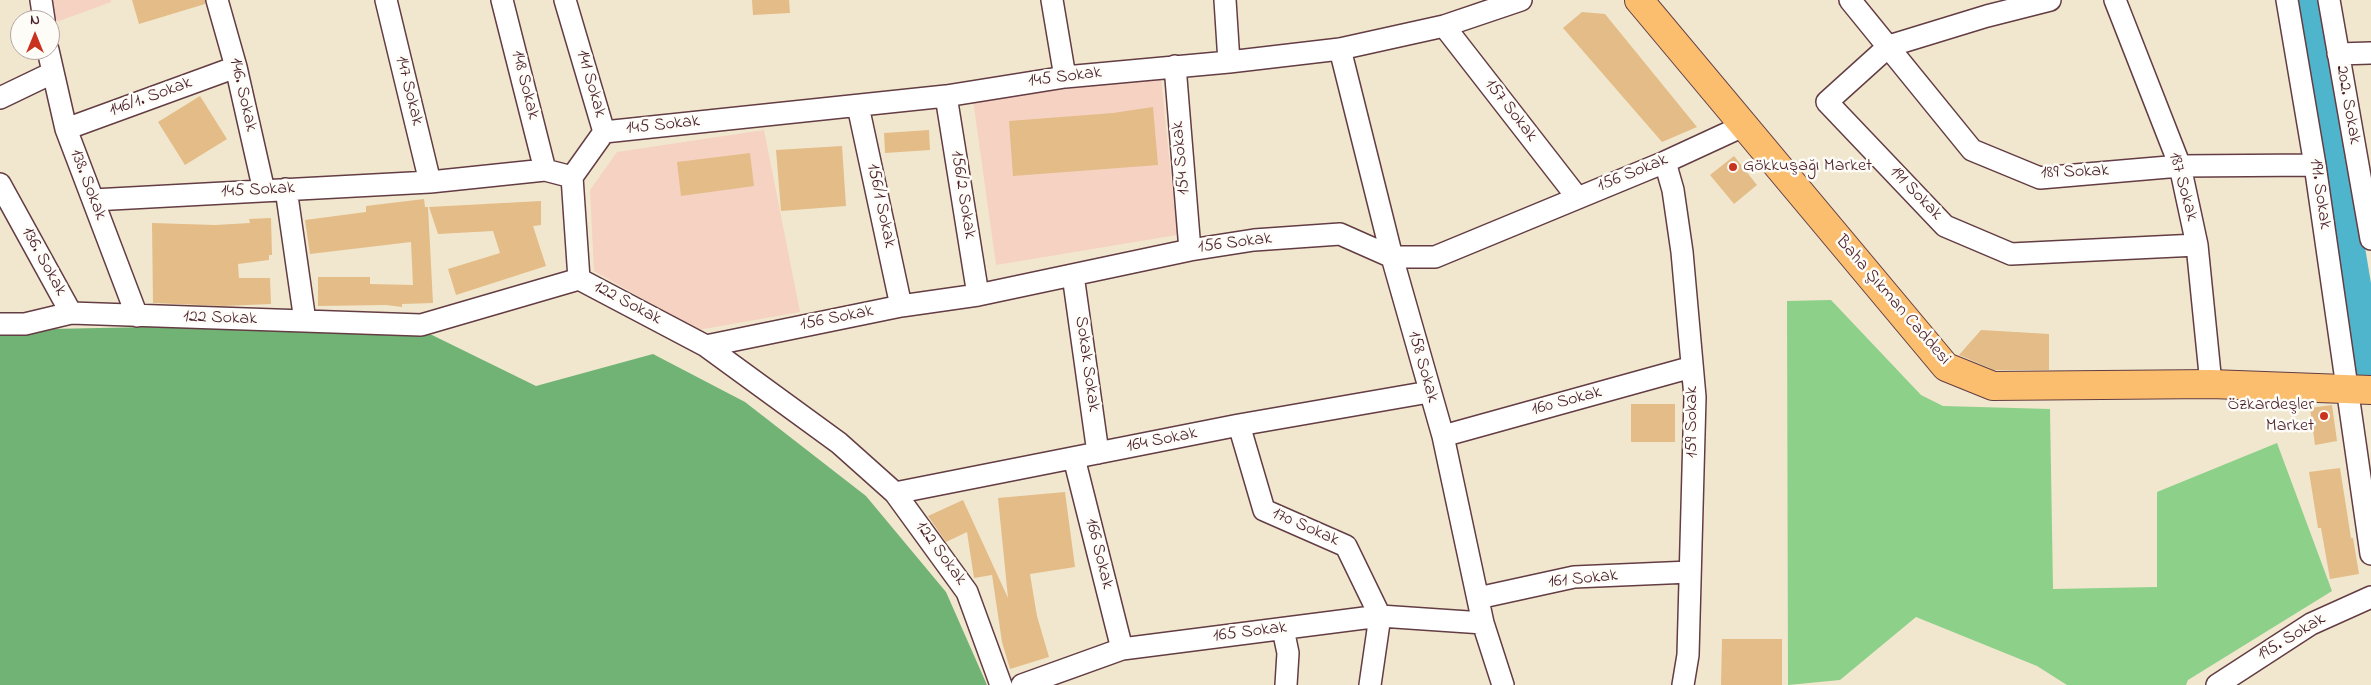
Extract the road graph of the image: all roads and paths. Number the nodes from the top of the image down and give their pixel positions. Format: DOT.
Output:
graph roads {
  1 [pos="217,0"];
  2 [pos="386,0"];
  3 [pos="502,0"];
  4 [pos="565,0"];
  5 [pos="1052,0"];
  6 [pos="1226,0"];
  7 [pos="1520,0"];
  8 [pos="1639,0"];
  9 [pos="1850,0"];
  10 [pos="2050,0"];
  11 [pos="2115,0"];
  12 [pos="2287,0"];
  13 [pos="2329,0"];
  14 [pos="1985,8"];
  15 [pos="1444,26"];
  16 [pos="1889,46"];
  17 [pos="1340,49"];
  18 [pos="2371,53"];
  19 [pos="2338,54"];
  20 [pos="50,60"];
  21 [pos="1229,62"];
  22 [pos="1175,66"];
  23 [pos="236,68"];
  24 [pos="52,73"];
  25 [pos="1065,77"];
  26 [pos="946,96"];
  27 [pos="0,98"];
  28 [pos="858,106"];
  29 [pos="1743,126"];
  30 [pos="66,129"];
  31 [pos="604,132"];
  32 [pos="1665,162"];
  33 [pos="2316,165"];
  34 [pos="2180,166"];
  35 [pos="545,170"];
  36 [pos="572,177"];
  37 [pos="430,182"];
  38 [pos="0,184"];
  39 [pos="286,190"];
  40 [pos="264,191"];
  41 [pos="1577,197"];
  42 [pos="93,200"];
  43 [pos="2371,239"];
  44 [pos="2197,245"];
  45 [pos="1190,250"];
  46 [pos="1392,257"];
  47 [pos="1073,275"];
  48 [pos="580,279"];
  49 [pos="978,295"];
  50 [pos="901,306"];
  51 [pos="71,313"];
  52 [pos="137,316"];
  53 [pos="305,321"];
  54 [pos="0,324"];
  55 [pos="706,346"];
  56 [pos="1692,368"];
  57 [pos="2210,384"];
  58 [pos="2358,389"];
  59 [pos="1429,392"];
  60 [pos="1240,425"];
  61 [pos="1442,436"];
  62 [pos="1098,453"];
  63 [pos="1074,458"];
  64 [pos="895,493"];
  65 [pos="2371,554"];
  66 [pos="1690,572"];
  67 [pos="2371,597"];
  68 [pos="1478,598"];
  69 [pos="1380,616"];
  70 [pos="1483,623"];
  71 [pos="1283,629"];
  72 [pos="1122,649"];
  73 [pos="1000,685"];
  74 [pos="1022,685"];
  75 [pos="1286,685"];
  76 [pos="1370,685"];
  77 [pos="1503,685"];
  78 [pos="1683,685"];
  79 [pos="2217,685"];
  1 -- 23 [label="street, 146. Sokak"];
  2 -- 37 [label="street, 147 Sokak"];
  3 -- 35 [label="street, 148 Sokak"];
  4 -- 31 [label="street, 141 Sokak"];
  5 -- 25 [label="street"];
  6 -- 21 [label="street"];
  7 -- 15 [label="street, 145 Sokak"];
  8 -- 29 [label="main road, Baha Şıkman Caddesi"];
  9 -- 16 [label="street, 189 Sokak"];
  10 -- 14 [label="street"];
  11 -- 34 [label="street, 187 Sokak"];
  12 -- 33 [label="street, 191. Sokak"];
  13 -- 19 [label="street, 202. Sokak"];
  14 -- 16 [label="street"];
  15 -- 17 [label="street, 145 Sokak"];
  15 -- 41 [label="street, 157 Sokak"];
  16 -- 34 [label="street, 189 Sokak"];
  16 -- 44 [label="street, 191 Sokak"];
  17 -- 21 [label="street, 145 Sokak"];
  17 -- 46 [label="street, 158 Sokak"];
  18 -- 19 [label="street"];
  19 -- 43 [label="street, 202. Sokak"];
  20 -- 24 [label="street, 138. Sokak"];
  21 -- 22 [label="street, 145 Sokak"];
  22 -- 25 [label="street, 145 Sokak"];
  22 -- 45 [label="street, 154 Sokak"];
  23 -- 30 [label="street, 146/1. Sokak"];
  23 -- 40 [label="street, 146. Sokak"];
  24 -- 27 [label="street"];
  24 -- 30 [label="street, 138. Sokak"];
  25 -- 26 [label="street, 145 Sokak"];
  26 -- 28 [label="street, 145 Sokak"];
  26 -- 49 [label="street, 156/2 Sokak"];
  28 -- 31 [label="street, 145 Sokak"];
  28 -- 50 [label="street, 156/1 Sokak"];
  29 -- 32 [label="street, 156 Sokak"];
  29 -- 57 [label="main road, Baha Şıkman Caddesi"];
  30 -- 42 [label="street, 138. Sokak"];
  31 -- 36 [label="street, 141 Sokak"];
  32 -- 41 [label="street, 156 Sokak"];
  32 -- 56 [label="street, 159 Sokak"];
  33 -- 34 [label="street, 189 Sokak"];
  33 -- 58 [label="street, 191. Sokak"];
  34 -- 44 [label="street, 187 Sokak"];
  35 -- 36 [label="street, 145 Sokak"];
  35 -- 37 [label="street, 145 Sokak"];
  36 -- 48 [label="street"];
  37 -- 39 [label="street, 145 Sokak"];
  38 -- 51 [label="street, 136. Sokak"];
  39 -- 40 [label="street, 145 Sokak"];
  39 -- 53 [label="street"];
  40 -- 42 [label="street, 145 Sokak"];
  41 -- 46 [label="street, 156 Sokak"];
  42 -- 52 [label="street, 138. Sokak"];
  44 -- 57 [label="street, 187 Sokak"];
  45 -- 46 [label="street, 156 Sokak"];
  45 -- 47 [label="street, 156 Sokak"];
  46 -- 59 [label="street, 158 Sokak"];
  47 -- 49 [label="street, 156 Sokak"];
  47 -- 62 [label="street, Sokak Sokak"];
  48 -- 53 [label="street, 122 Sokak"];
  48 -- 55 [label="street, 122 Sokak"];
  49 -- 50 [label="street, 156 Sokak"];
  50 -- 55 [label="street, 156 Sokak"];
  51 -- 52 [label="street, 122 Sokak"];
  51 -- 54 [label="street, 122 Sokak"];
  52 -- 53 [label="street, 122 Sokak"];
  55 -- 64 [label="street, 122 Sokak"];
  56 -- 61 [label="street, 160 Sokak"];
  56 -- 66 [label="street, 159 Sokak"];
  57 -- 58 [label="main road, Baha Şıkman Caddesi"];
  58 -- 65 [label="street, 191. Sokak"];
  59 -- 60 [label="street, 164 Sokak"];
  59 -- 61 [label="street, 158 Sokak"];
  60 -- 62 [label="street, 164 Sokak"];
  60 -- 69 [label="street, 170 Sokak"];
  61 -- 68 [label="street, 158 Sokak"];
  62 -- 63 [label="street, 164 Sokak"];
  63 -- 64 [label="street, 164 Sokak"];
  63 -- 72 [label="street, 166 Sokak"];
  64 -- 73 [label="street, 122 Sokak"];
  66 -- 68 [label="street, 161 Sokak"];
  66 -- 78 [label="street, 159 Sokak"];
  67 -- 79 [label="street, 195. Sokak"];
  68 -- 70 [label="street, 158 Sokak"];
  69 -- 70 [label="street, 165 Sokak"];
  69 -- 71 [label="street, 165 Sokak"];
  69 -- 76 [label="street"];
  70 -- 77 [label="street, 158 Sokak"];
  71 -- 72 [label="street, 165 Sokak"];
  71 -- 75 [label="street"];
  72 -- 74 [label="street, 165 Sokak"];
}
